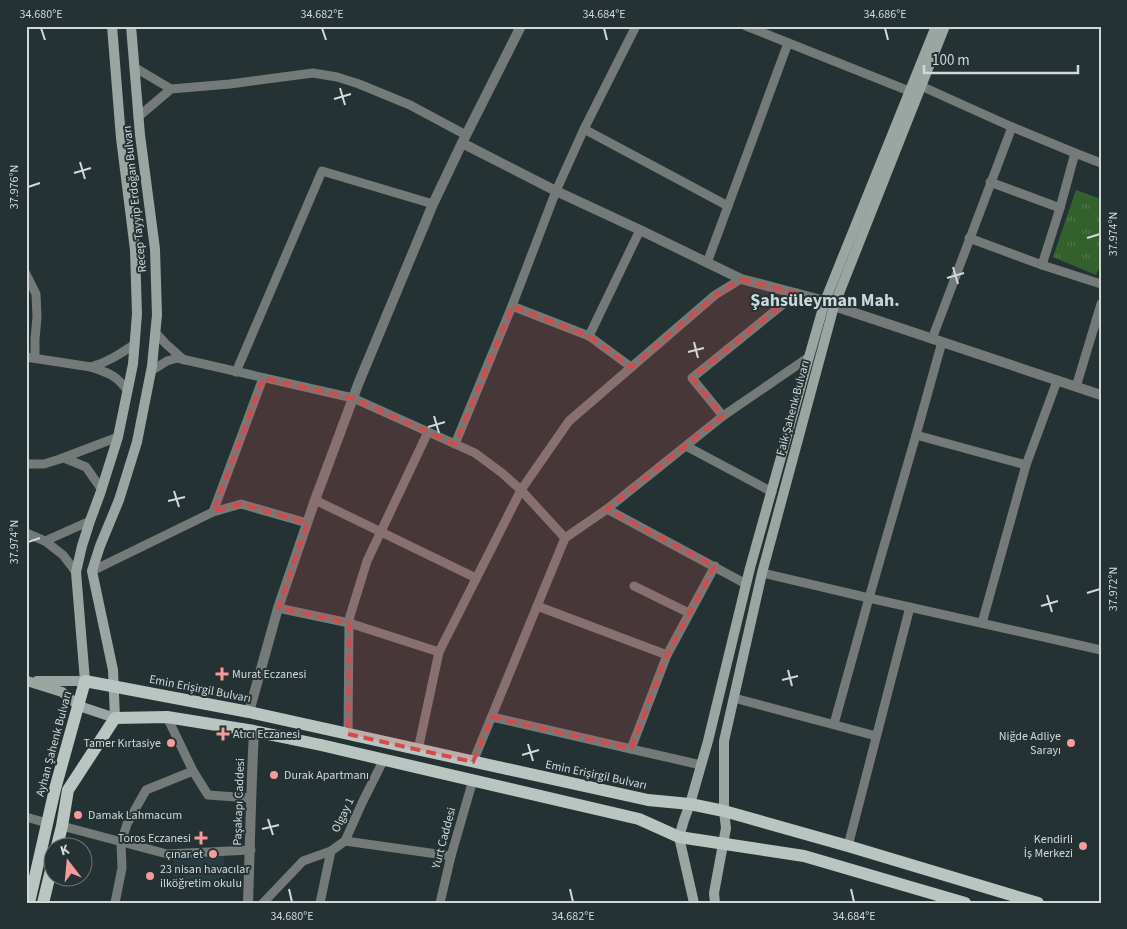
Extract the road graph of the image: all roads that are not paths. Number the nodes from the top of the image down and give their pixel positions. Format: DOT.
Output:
graph roads {
  1 [pos="112,26"];
  2 [pos="131,26"];
  3 [pos="521,26"];
  4 [pos="636,26"];
  5 [pos="746,26"];
  6 [pos="936,26"];
  7 [pos="945,26"];
  8 [pos="788,43"];
  9 [pos="134,67"];
  10 [pos="922,86"];
  11 [pos="171,89"];
  12 [pos="909,91"];
  13 [pos="138,117"];
  14 [pos="1012,127"];
  15 [pos="584,129"];
  16 [pos="464,139"];
  17 [pos="1075,153"];
  18 [pos="1101,163"];
  19 [pos="990,182"];
  20 [pos="556,191"];
  21 [pos="433,204"];
  22 [pos="728,206"];
  23 [pos="1060,208"];
  24 [pos="640,230"];
  25 [pos="969,238"];
  26 [pos="708,263"];
  27 [pos="1042,265"];
  28 [pos="26,274"];
  29 [pos="741,279"];
  30 [pos="1101,284"];
  31 [pos="797,293"];
  32 [pos="829,303"];
  33 [pos="1101,304"];
  34 [pos="512,306"];
  35 [pos="155,332"];
  36 [pos="589,336"];
  37 [pos="937,340"];
  38 [pos="135,344"];
  39 [pos="809,356"];
  40 [pos="31,357"];
  41 [pos="184,360"];
  42 [pos="91,367"];
  43 [pos="631,368"];
  44 [pos="151,372"];
  45 [pos="236,372"];
  46 [pos="263,378"];
  47 [pos="1057,380"];
  48 [pos="1076,387"];
  49 [pos="128,391"];
  50 [pos="1101,395"];
  51 [pos="353,398"];
  52 [pos="723,416"];
  53 [pos="428,432"];
  54 [pos="916,435"];
  55 [pos="118,437"];
  56 [pos="456,444"];
  57 [pos="686,446"];
  58 [pos="64,458"];
  59 [pos="26,464"];
  60 [pos="1026,465"];
  61 [pos="102,490"];
  62 [pos="521,490"];
  63 [pos="772,492"];
  64 [pos="315,500"];
  65 [pos="607,509"];
  66 [pos="213,512"];
  67 [pos="90,521"];
  68 [pos="307,523"];
  69 [pos="381,532"];
  70 [pos="26,534"];
  71 [pos="565,538"];
  72 [pos="45,541"];
  73 [pos="714,566"];
  74 [pos="92,571"];
  75 [pos="76,572"];
  76 [pos="762,573"];
  77 [pos="476,578"];
  78 [pos="746,584"];
  79 [pos="634,586"];
  80 [pos="869,598"];
  81 [pos="537,606"];
  82 [pos="910,607"];
  83 [pos="278,608"];
  84 [pos="689,613"];
  85 [pos="349,623"];
  86 [pos="982,623"];
  87 [pos="1101,650"];
  88 [pos="439,652"];
  89 [pos="667,655"];
  90 [pos="27,681"];
  91 [pos="85,681"];
  92 [pos="114,687"];
  93 [pos="734,698"];
  94 [pos="79,706"];
  95 [pos="249,712"];
  96 [pos="492,717"];
  97 [pos="115,718"];
  98 [pos="166,718"];
  99 [pos="834,724"];
  100 [pos="254,731"];
  101 [pos="348,734"];
  102 [pos="876,736"];
  103 [pos="631,749"];
  104 [pos="418,750"];
  105 [pos="384,759"];
  106 [pos="474,762"];
  107 [pos="701,766"];
  108 [pos="194,771"];
  109 [pos="473,780"];
  110 [pos="250,798"];
  111 [pos="690,804"];
  112 [pos="724,811"];
  113 [pos="26,818"];
  114 [pos="47,823"];
  115 [pos="62,826"];
  116 [pos="60,836"];
  117 [pos="679,838"];
  118 [pos="346,841"];
  119 [pos="121,842"];
  120 [pos="722,845"];
  121 [pos="848,846"];
  122 [pos="250,850"];
  123 [pos="331,851"];
  124 [pos="451,856"];
  125 [pos="48,886"];
  126 [pos="29,903"];
  127 [pos="44,903"];
  128 [pos="115,903"];
  129 [pos="248,903"];
  130 [pos="263,903"];
  131 [pos="320,903"];
  132 [pos="440,903"];
  133 [pos="694,903"];
  134 [pos="715,903"];
  135 [pos="966,903"];
  136 [pos="1038,903"];
  1 -- 38 [label="main road, Recep Tayyip Erdoğan Bulvarı"];
  2 -- 9 [label="main road, Recep Tayyip Erdoğan Bulvarı"];
  3 -- 16 [label="street"];
  4 -- 15 [label="street"];
  5 -- 8 [label="street"];
  6 -- 12 [label="main road, Faik Şahenk Bulvarı"];
  7 -- 10 [label="main road, Faik Şahenk Bulvarı"];
  8 -- 12 [label="street"];
  8 -- 22 [label="street"];
  9 -- 11 [label="street"];
  9 -- 13 [label="main road, Recep Tayyip Erdoğan Bulvarı"];
  10 -- 14 [label="street"];
  10 -- 32 [label="main road, Faik Şahenk Bulvarı"];
  11 -- 13 [label="street"];
  11 -- 16 [label="street"];
  12 -- 32 [label="main road, Faik Şahenk Bulvarı"];
  13 -- 35 [label="main road, Recep Tayyip Erdoğan Bulvarı"];
  14 -- 17 [label="street"];
  14 -- 19 [label="street"];
  15 -- 20 [label="street"];
  15 -- 22 [label="street"];
  16 -- 20 [label="street"];
  16 -- 21 [label="street"];
  17 -- 18 [label="street"];
  17 -- 23 [label="street"];
  19 -- 23 [label="street"];
  19 -- 25 [label="street"];
  20 -- 24 [label="street"];
  20 -- 34 [label="street"];
  21 -- 45 [label="street"];
  21 -- 51 [label="street"];
  22 -- 26 [label="street"];
  23 -- 27 [label="street"];
  24 -- 26 [label="street"];
  24 -- 36 [label="street"];
  25 -- 27 [label="street"];
  25 -- 37 [label="street"];
  26 -- 29 [label="street"];
  27 -- 30 [label="street"];
  28 -- 40 [label="street"];
  29 -- 31 [label="street"];
  29 -- 43 [label="street"];
  31 -- 32 [label="street"];
  31 -- 52 [label="street"];
  32 -- 37 [label="street"];
  32 -- 39 [label="main road, Faik Şahenk Bulvarı"];
  32 -- 76 [label="main road, Faik Şahenk Bulvarı"];
  33 -- 48 [label="street"];
  34 -- 36 [label="street"];
  34 -- 56 [label="street"];
  35 -- 41 [label="street"];
  35 -- 44 [label="main road, Recep Tayyip Erdoğan Bulvarı"];
  36 -- 43 [label="street"];
  37 -- 47 [label="street"];
  37 -- 54 [label="street"];
  38 -- 42 [label="street"];
  38 -- 49 [label="main road, Recep Tayyip Erdoğan Bulvarı"];
  39 -- 52 [label="street"];
  39 -- 63 [label="main road, Faik Şahenk Bulvarı"];
  40 -- 42 [label="street"];
  41 -- 44 [label="street"];
  41 -- 45 [label="street"];
  42 -- 49 [label="street"];
  43 -- 62 [label="street"];
  44 -- 74 [label="main road, Recep Tayyip Erdoğan Bulvarı"];
  45 -- 46 [label="street"];
  46 -- 51 [label="street"];
  46 -- 66 [label="street"];
  47 -- 48 [label="street"];
  47 -- 60 [label="street"];
  48 -- 50 [label="street"];
  49 -- 55 [label="main road, Recep Tayyip Erdoğan Bulvarı"];
  51 -- 53 [label="street"];
  51 -- 64 [label="street"];
  52 -- 57 [label="street"];
  53 -- 56 [label="street"];
  53 -- 69 [label="street"];
  54 -- 60 [label="street"];
  54 -- 80 [label="street"];
  55 -- 58 [label="street"];
  55 -- 61 [label="main road, Recep Tayyip Erdoğan Bulvarı"];
  56 -- 62 [label="street"];
  57 -- 63 [label="street"];
  57 -- 65 [label="street"];
  58 -- 59 [label="street"];
  58 -- 61 [label="street"];
  60 -- 86 [label="street"];
  61 -- 67 [label="main road, Recep Tayyip Erdoğan Bulvarı"];
  62 -- 71 [label="street"];
  62 -- 77 [label="street"];
  63 -- 78 [label="main road, Faik Şahenk Bulvarı"];
  64 -- 68 [label="street"];
  64 -- 69 [label="street"];
  65 -- 71 [label="street"];
  65 -- 73 [label="street"];
  66 -- 68 [label="street"];
  66 -- 74 [label="street"];
  67 -- 72 [label="street"];
  67 -- 75 [label="main road, Recep Tayyip Erdoğan Bulvarı"];
  68 -- 83 [label="street"];
  69 -- 77 [label="street"];
  69 -- 85 [label="street"];
  70 -- 72 [label="street"];
  71 -- 81 [label="street"];
  72 -- 75 [label="street"];
  73 -- 78 [label="street"];
  73 -- 84 [label="street"];
  74 -- 92 [label="main road, Recep Tayyip Erdoğan Bulvarı"];
  75 -- 91 [label="main road, Recep Tayyip Erdoğan Bulvarı"];
  76 -- 80 [label="street"];
  76 -- 93 [label="main road, Faik Şahenk Bulvarı"];
  77 -- 88 [label="street"];
  78 -- 107 [label="main road, Faik Şahenk Bulvarı"];
  79 -- 84 [label="street"];
  80 -- 82 [label="street"];
  80 -- 99 [label="street"];
  81 -- 89 [label="street"];
  81 -- 96 [label="street"];
  82 -- 86 [label="street"];
  82 -- 102 [label="street"];
  83 -- 85 [label="street"];
  83 -- 95 [label="street"];
  84 -- 89 [label="street"];
  85 -- 88 [label="street"];
  85 -- 101 [label="street"];
  86 -- 87 [label="street"];
  88 -- 104 [label="street"];
  89 -- 103 [label="street"];
  90 -- 91 [label="main road"];
  90 -- 94 [label="main road"];
  91 -- 92 [label="main road, Emin Erişirgil Bulvarı"];
  91 -- 94 [label="main road, Ayhan Şahenk Bulvarı"];
  92 -- 95 [label="main road, Emin Erişirgil Bulvarı"];
  92 -- 97 [label="main road, Recep Tayyip Erdoğan Bulvarı"];
  93 -- 99 [label="street"];
  93 -- 112 [label="main road, Faik Şahenk Bulvarı"];
  94 -- 97 [label="main road"];
  94 -- 114 [label="main road, Ayhan Şahenk Bulvarı"];
  95 -- 101 [label="main road, Emin Erişirgil Bulvarı"];
  96 -- 103 [label="street"];
  96 -- 106 [label="street"];
  97 -- 98 [label="main road"];
  97 -- 115 [label="main road, Ayhan Şahenk Bulvarı"];
  98 -- 100 [label="main road"];
  98 -- 108 [label="street"];
  99 -- 102 [label="street"];
  100 -- 105 [label="main road"];
  100 -- 110 [label="street, Paşakapı Caddesi"];
  101 -- 104 [label="main road, Emin Erişirgil Bulvarı"];
  102 -- 121 [label="street"];
  103 -- 107 [label="street"];
  104 -- 106 [label="main road, Emin Erişirgil Bulvarı"];
  105 -- 109 [label="main road"];
  105 -- 118 [label="street, Olgay 1"];
  106 -- 111 [label="main road, Emin Erişirgil Bulvarı"];
  107 -- 111 [label="main road, Faik Şahenk Bulvarı"];
  108 -- 110 [label="street"];
  108 -- 119 [label="street"];
  109 -- 117 [label="main road"];
  109 -- 124 [label="street, Yurt Caddesi"];
  110 -- 122 [label="street, Paşakapı Caddesi"];
  111 -- 112 [label="main road, Emin Erişirgil Bulvarı"];
  111 -- 117 [label="main road, Faik Şahenk Bulvarı"];
  112 -- 120 [label="main road, Faik Şahenk Bulvarı"];
  112 -- 121 [label="main road, Emin Erişirgil Bulvarı"];
  113 -- 114 [label="street"];
  114 -- 126 [label="main road, Ayhan Şahenk Bulvarı"];
  115 -- 116 [label="main road, Ayhan Şahenk Bulvarı"];
  115 -- 119 [label="street"];
  117 -- 120 [label="main road"];
  117 -- 133 [label="main road"];
  118 -- 123 [label="street, Olgay 1"];
  118 -- 124 [label="street"];
  119 -- 122 [label="street"];
  119 -- 128 [label="street"];
  120 -- 134 [label="main road, Faik Şahenk Bulvarı"];
  120 -- 135 [label="main road"];
  121 -- 136 [label="main road, Emin Erişirgil Bulvarı"];
  122 -- 129 [label="street, Paşakapı Caddesi"];
  123 -- 130 [label="street, Olgay 1"];
  123 -- 131 [label="street"];
  124 -- 132 [label="street, Yurt Caddesi"];
  125 -- 127 [label="main road"];
}
